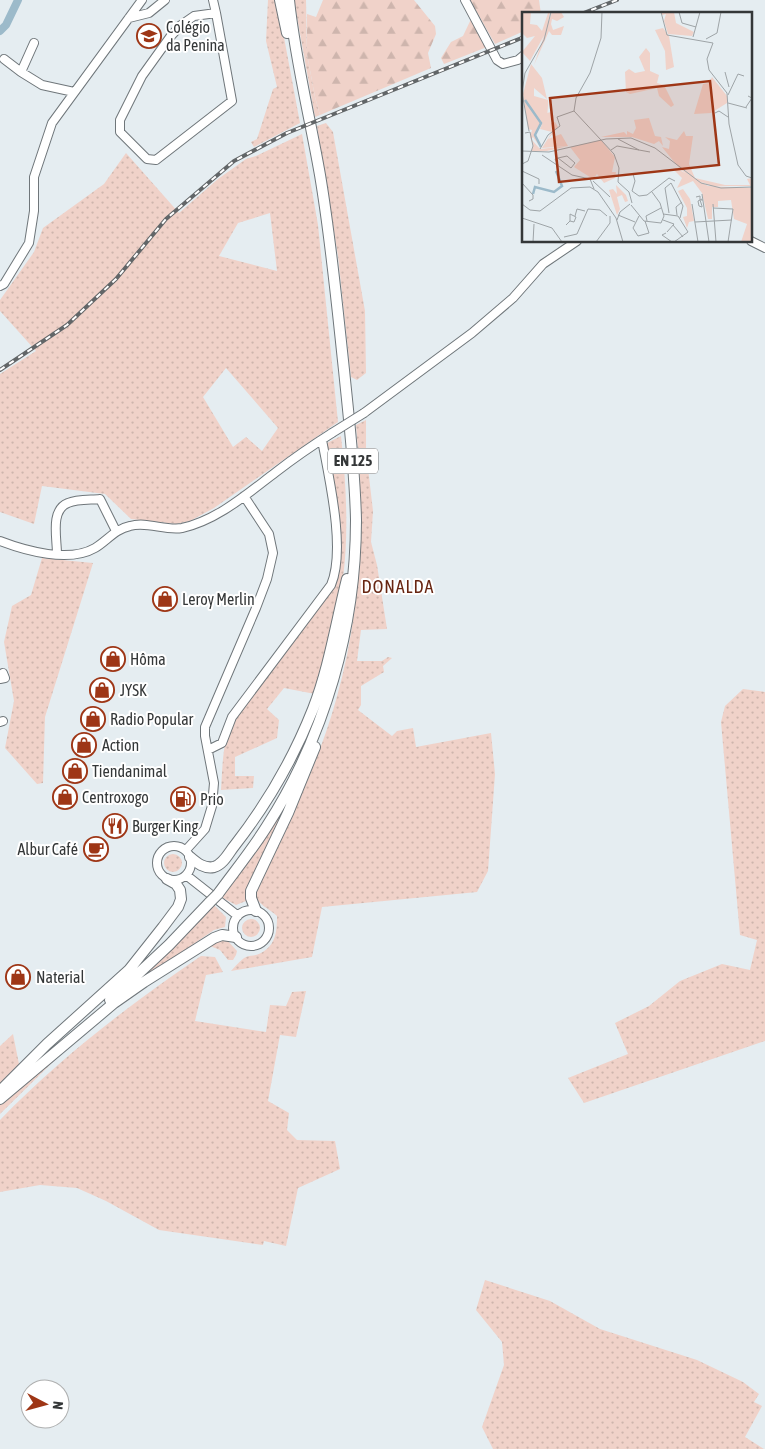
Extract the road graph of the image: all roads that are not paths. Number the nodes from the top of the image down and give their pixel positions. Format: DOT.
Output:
graph roads {
  1 [pos="142,0"];
  2 [pos="165,0"];
  3 [pos="213,0"];
  4 [pos="281,0"];
  5 [pos="289,0"];
  6 [pos="465,0"];
  7 [pos="216,13"];
  8 [pos="129,18"];
  9 [pos="34,43"];
  10 [pos="522,57"];
  11 [pos="4,59"];
  12 [pos="21,72"];
  13 [pos="74,92"];
  14 [pos="576,242"];
  15 [pos="752,242"];
  16 [pos="765,248"];
  17 [pos="0,286"];
  18 [pos="322,440"];
  19 [pos="244,496"];
  20 [pos="116,531"];
  21 [pos="0,541"];
  22 [pos="57,554"];
  23 [pos="354,558"];
  24 [pos="347,578"];
  25 [pos="208,750"];
  26 [pos="188,854"];
  27 [pos="186,875"];
  28 [pos="167,878"];
  29 [pos="212,897"];
  30 [pos="256,911"];
  31 [pos="238,916"];
  32 [pos="236,937"];
  33 [pos="0,1091"];
  34 [pos="0,1097"];
  1 -- 8 [label="street"];
  2 -- 8 [label="street"];
  3 -- 7 [label="street"];
  4 -- 24 [label="main road, EN 125"];
  5 -- 23 [label="main road, EN 125"];
  6 -- 10 [label="street"];
  7 -- 7 [label="street"];
  8 -- 13 [label="street"];
  9 -- 12 [label="street"];
  11 -- 12 [label="street"];
  12 -- 13 [label="street"];
  13 -- 17 [label="street"];
  14 -- 18 [label="street, bridge"];
  15 -- 16 [label="street"];
  18 -- 19 [label="street"];
  18 -- 25 [label="street"];
  19 -- 20 [label="street"];
  19 -- 25 [label="street"];
  20 -- 22 [label="street"];
  20 -- 22 [label="street"];
  21 -- 22 [label="street"];
  23 -- 29 [label="main road, EN 125"];
  23 -- 30 [label="main road"];
  24 -- 26 [label="main road"];
  24 -- 29 [label="main road, EN 125"];
  25 -- 26 [label="street"];
  26 -- 27 [label="street"];
  26 -- 28 [label="street"];
  27 -- 28 [label="street"];
  27 -- 31 [label="street"];
  28 -- 33 [label="main road"];
  29 -- 33 [label="main road, EN 125"];
  29 -- 34 [label="main road, EN 125"];
  30 -- 31 [label="street"];
  30 -- 32 [label="street"];
  31 -- 32 [label="street"];
  32 -- 34 [label="main road"];
}
